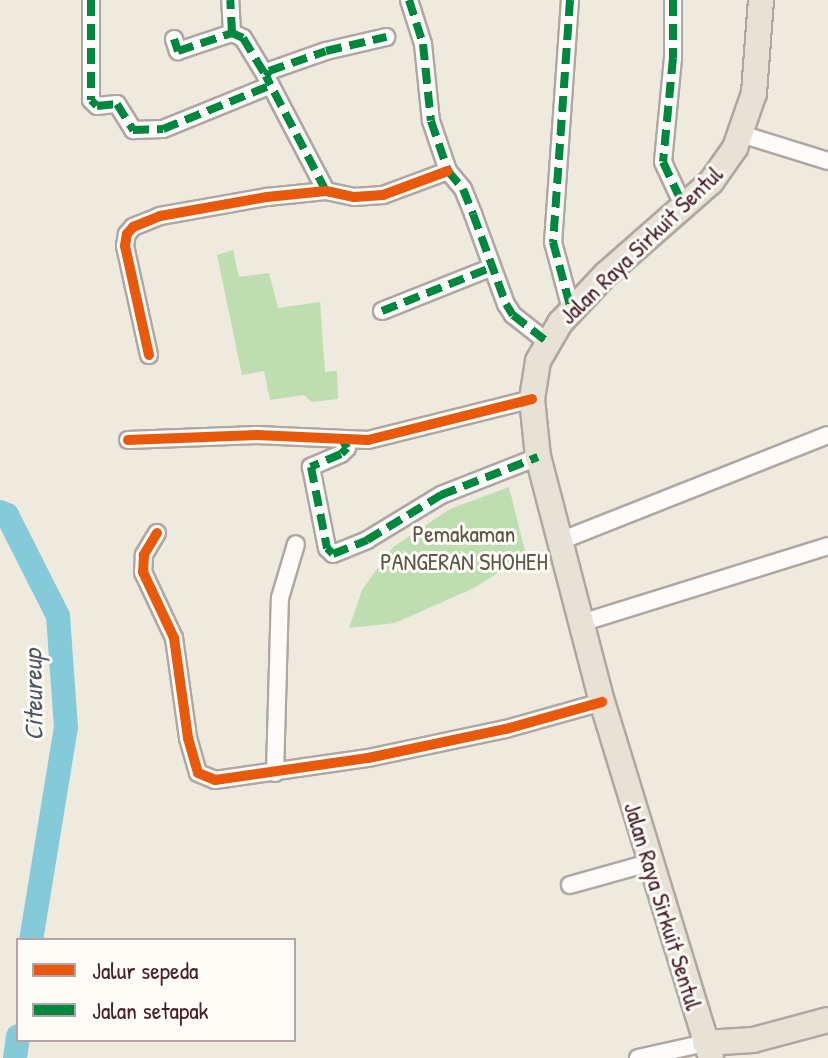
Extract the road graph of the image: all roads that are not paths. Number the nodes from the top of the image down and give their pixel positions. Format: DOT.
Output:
graph roads {
  1 [pos="91,0"];
  2 [pos="230,0"];
  3 [pos="409,0"];
  4 [pos="570,0"];
  5 [pos="673,0"];
  6 [pos="761,0"];
  7 [pos="232,33"];
  8 [pos="386,37"];
  9 [pos="174,39"];
  10 [pos="268,81"];
  11 [pos="741,134"];
  12 [pos="828,161"];
  13 [pos="448,171"];
  14 [pos="326,191"];
  15 [pos="684,207"];
  16 [pos="490,268"];
  17 [pos="571,309"];
  18 [pos="382,311"];
  19 [pos="546,341"];
  20 [pos="149,355"];
  21 [pos="532,399"];
  22 [pos="828,435"];
  23 [pos="128,440"];
  24 [pos="343,441"];
  25 [pos="538,457"];
  26 [pos="157,533"];
  27 [pos="560,541"];
  28 [pos="296,544"];
  29 [pos="828,546"];
  30 [pos="581,623"];
  31 [pos="602,702"];
  32 [pos="275,773"];
  33 [pos="649,863"];
  34 [pos="570,885"];
  35 [pos="828,1020"];
  36 [pos="747,1049"];
  37 [pos="708,1051"];
  38 [pos="638,1058"];
  1 -- 10 [label="street"];
  2 -- 7 [label="street"];
  3 -- 13 [label="street"];
  4 -- 17 [label="street"];
  5 -- 15 [label="street"];
  6 -- 11 [label="main road, Jalan Raya Sirkuit Sentul"];
  7 -- 9 [label="street"];
  7 -- 10 [label="street"];
  8 -- 10 [label="street"];
  10 -- 14 [label="street"];
  11 -- 12 [label="street"];
  11 -- 15 [label="main road, Jalan Raya Sirkuit Sentul"];
  13 -- 14 [label="street"];
  13 -- 16 [label="street"];
  14 -- 20 [label="street"];
  15 -- 17 [label="main road, Jalan Raya Sirkuit Sentul"];
  16 -- 18 [label="street"];
  16 -- 19 [label="street"];
  17 -- 19 [label="main road, Jalan Raya Sirkuit Sentul"];
  19 -- 21 [label="main road, Jalan Raya Sirkuit Sentul"];
  21 -- 24 [label="street"];
  21 -- 25 [label="main road, Jalan Raya Sirkuit Sentul"];
  22 -- 27 [label="street"];
  23 -- 24 [label="street"];
  24 -- 25 [label="street"];
  25 -- 27 [label="main road, Jalan Raya Sirkuit Sentul"];
  26 -- 32 [label="street"];
  27 -- 30 [label="main road, Jalan Raya Sirkuit Sentul"];
  28 -- 32 [label="street"];
  29 -- 30 [label="street"];
  30 -- 31 [label="main road, Jalan Raya Sirkuit Sentul"];
  31 -- 32 [label="street"];
  31 -- 33 [label="main road, Jalan Raya Sirkuit Sentul"];
  33 -- 34 [label="street"];
  33 -- 37 [label="main road, Jalan Raya Sirkuit Sentul"];
  35 -- 36 [label="main road"];
  36 -- 37 [label="main road"];
  37 -- 38 [label="street"];
}
